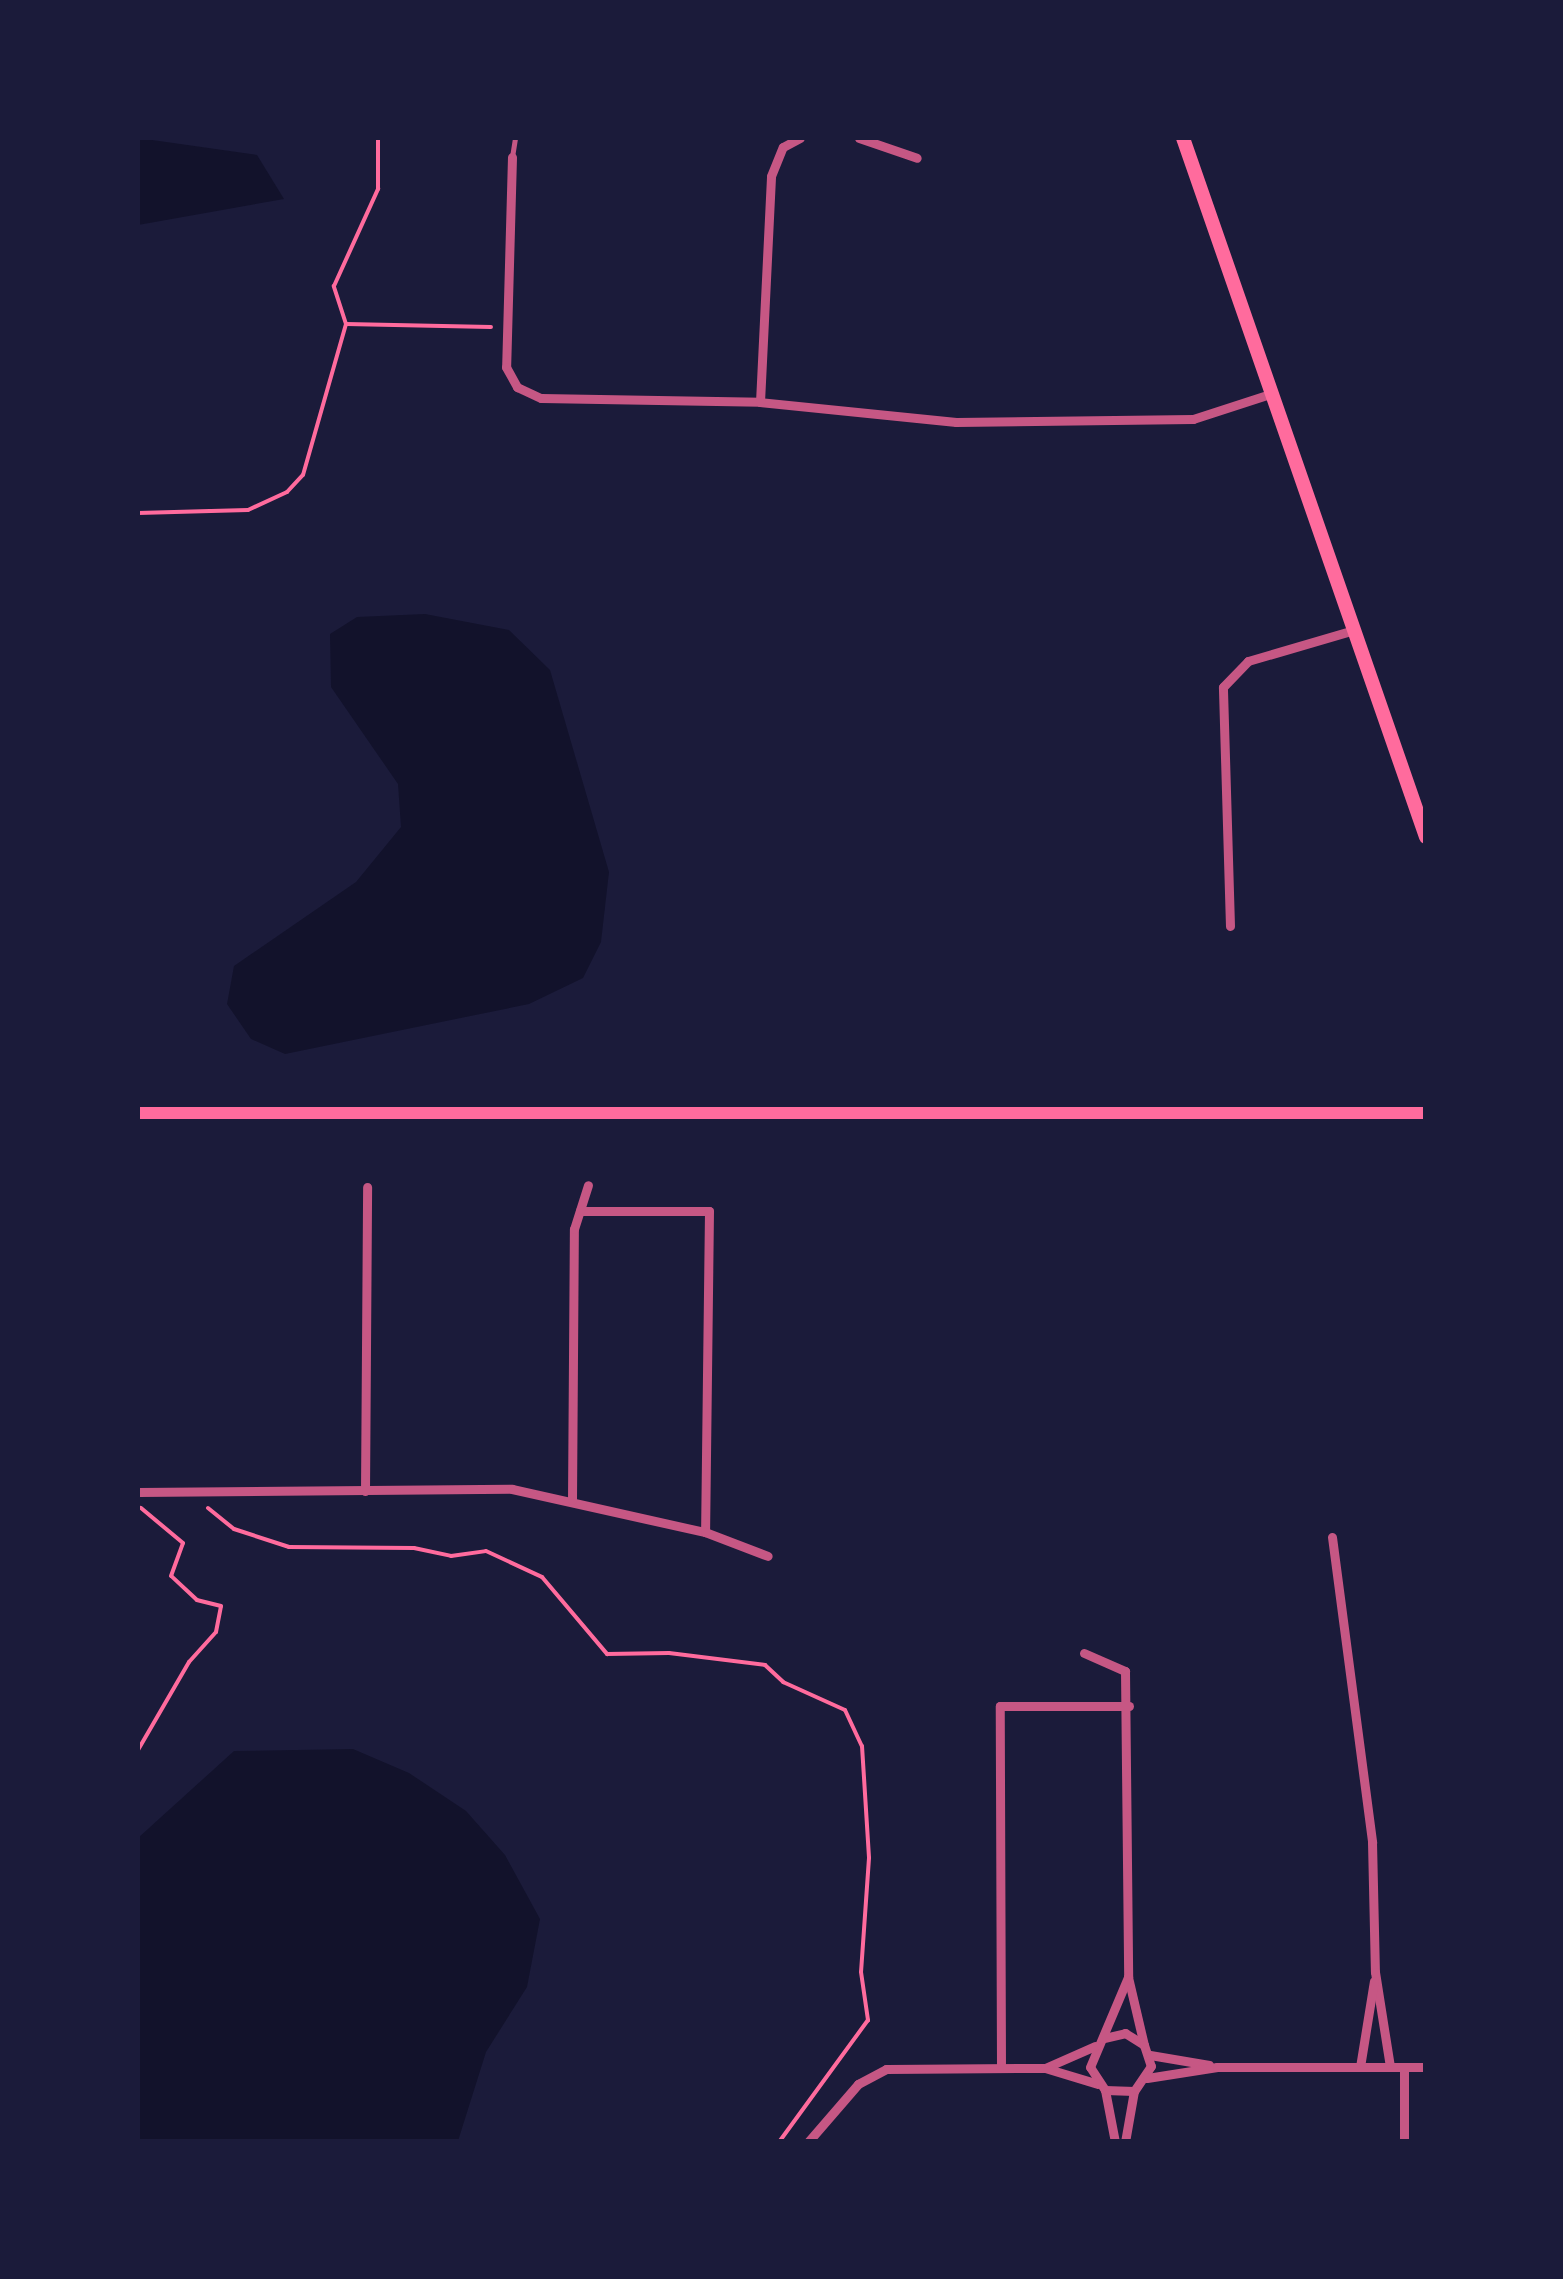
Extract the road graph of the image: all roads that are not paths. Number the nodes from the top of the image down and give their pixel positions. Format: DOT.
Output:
graph roads {
  1 [pos="515,138"];
  2 [pos="800,138"];
  3 [pos="859,138"];
  4 [pos="1183,138"];
  5 [pos="512,157"];
  6 [pos="917,158"];
  7 [pos="1270,394"];
  8 [pos="760,402"];
  9 [pos="1354,630"];
  10 [pos="1426,838"];
  11 [pos="1230,926"];
  12 [pos="138,1113"];
  13 [pos="1426,1113"];
  14 [pos="588,1186"];
  15 [pos="366,1187"];
  16 [pos="580,1211"];
  17 [pos="365,1490"];
  18 [pos="138,1492"];
  19 [pos="572,1500"];
  20 [pos="704,1532"];
  21 [pos="1332,1537"];
  22 [pos="768,1556"];
  23 [pos="1084,1653"];
  24 [pos="1129,1706"];
  25 [pos="1375,1972"];
  26 [pos="1128,1977"];
  27 [pos="1100,2042"];
  28 [pos="1147,2050"];
  29 [pos="1001,2067"];
  30 [pos="1217,2067"];
  31 [pos="1360,2067"];
  32 [pos="1390,2067"];
  33 [pos="1404,2067"];
  34 [pos="1426,2067"];
  35 [pos="1046,2068"];
  36 [pos="1147,2078"];
  37 [pos="1102,2087"];
  38 [pos="1134,2091"];
  39 [pos="808,2142"];
  40 [pos="1115,2142"];
  41 [pos="1125,2142"];
  42 [pos="1404,2142"];
  1 -- 5 [label="lane"];
  2 -- 8 [label="street"];
  3 -- 6 [label="street"];
  4 -- 7 [label="main road"];
  5 -- 8 [label="street"];
  7 -- 8 [label="street"];
  7 -- 9 [label="main road"];
  9 -- 10 [label="main road"];
  9 -- 11 [label="street"];
  12 -- 13 [label="main road"];
  14 -- 16 [label="street"];
  15 -- 17 [label="street"];
  16 -- 19 [label="street"];
  16 -- 20 [label="street"];
  17 -- 18 [label="street"];
  17 -- 19 [label="street"];
  19 -- 20 [label="street"];
  20 -- 22 [label="street"];
  21 -- 25 [label="street"];
  23 -- 24 [label="street"];
  24 -- 26 [label="street"];
  24 -- 29 [label="street"];
  25 -- 31 [label="street"];
  25 -- 32 [label="street"];
  26 -- 27 [label="street"];
  26 -- 28 [label="street"];
  27 -- 28 [label="street"];
  27 -- 35 [label="street"];
  27 -- 37 [label="street"];
  28 -- 30 [label="street"];
  28 -- 36 [label="street"];
  29 -- 35 [label="street"];
  29 -- 39 [label="street"];
  30 -- 31 [label="street"];
  30 -- 36 [label="street"];
  31 -- 32 [label="street"];
  32 -- 33 [label="street"];
  33 -- 34 [label="street"];
  33 -- 42 [label="street"];
  35 -- 37 [label="street"];
  36 -- 38 [label="street"];
  37 -- 38 [label="street"];
  37 -- 40 [label="street"];
  38 -- 41 [label="street"];
}
